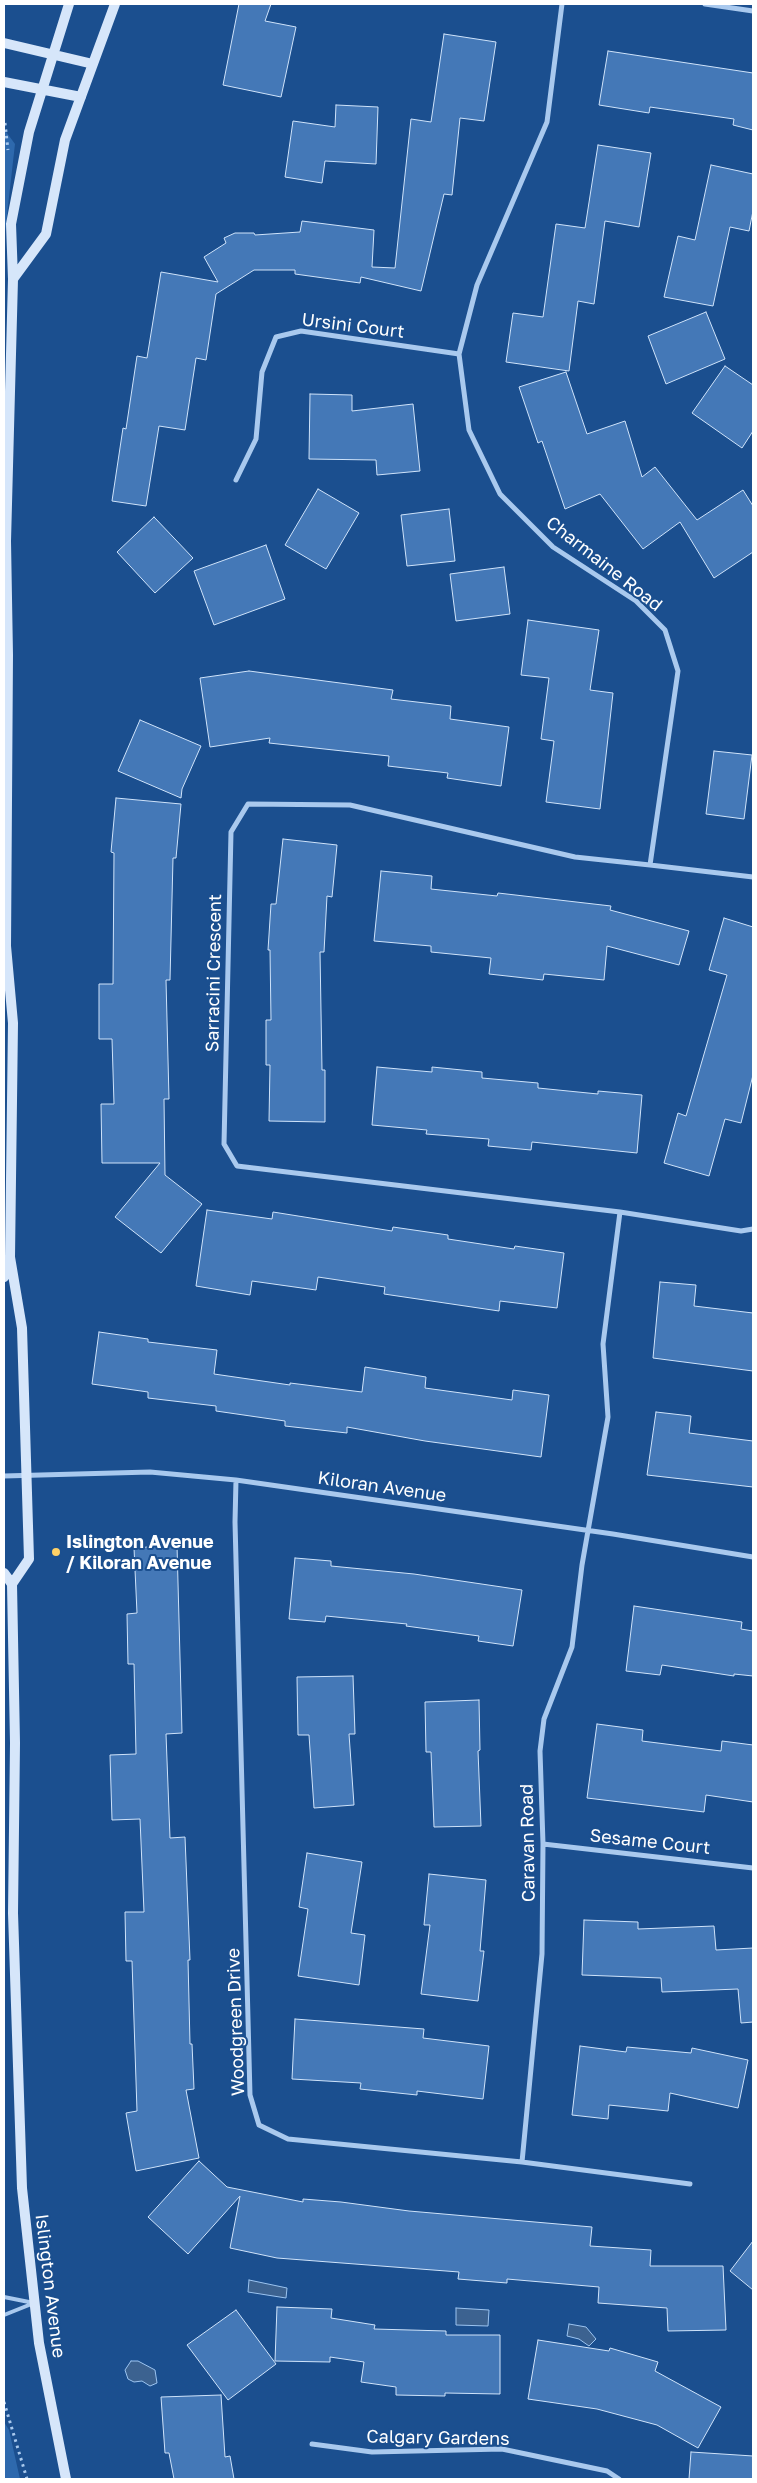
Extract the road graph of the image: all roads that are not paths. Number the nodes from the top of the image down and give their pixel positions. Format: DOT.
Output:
graph roads {
  1 [pos="69,4"];
  2 [pos="115,4"];
  3 [pos="562,4"];
  4 [pos="705,4"];
  5 [pos="753,11"];
  6 [pos="4,43"];
  7 [pos="52,54"];
  8 [pos="93,64"];
  9 [pos="4,82"];
  10 [pos="42,90"];
  11 [pos="81,98"];
  12 [pos="13,279"];
  13 [pos="459,354"];
  14 [pos="236,480"];
  15 [pos="650,865"];
  16 [pos="753,877"];
  17 [pos="620,1212"];
  18 [pos="753,1229"];
  19 [pos="10,1256"];
  20 [pos="4,1277"];
  21 [pos="27,1475"];
  22 [pos="4,1476"];
  23 [pos="236,1480"];
  24 [pos="587,1530"];
  25 [pos="753,1557"];
  26 [pos="4,1573"];
  27 [pos="8,1583"];
  28 [pos="543,1844"];
  29 [pos="753,1868"];
  30 [pos="522,2162"];
  31 [pos="690,2184"];
  32 [pos="4,2297"];
  33 [pos="34,2303"];
  34 [pos="4,2315"];
  35 [pos="312,2444"];
  36 [pos="66,2479"];
  37 [pos="619,2479"];
  1 -- 7 [label="main road"];
  2 -- 8 [label="main road"];
  3 -- 13 [label="street, Charmaine Road"];
  4 -- 5 [label="street"];
  6 -- 7 [label="main road"];
  7 -- 8 [label="main road"];
  7 -- 10 [label="main road"];
  8 -- 11 [label="main road"];
  9 -- 10 [label="main road"];
  10 -- 11 [label="main road"];
  10 -- 12 [label="main road"];
  11 -- 12 [label="main road"];
  12 -- 19 [label="main road"];
  13 -- 14 [label="street, Ursini Court"];
  13 -- 15 [label="street, Charmaine Road"];
  15 -- 16 [label="street"];
  15 -- 17 [label="street, Sarracini Crescent"];
  17 -- 18 [label="street"];
  17 -- 24 [label="street"];
  19 -- 20 [label="main road"];
  19 -- 21 [label="main road"];
  21 -- 22 [label="street, Kiloran Avenue"];
  21 -- 23 [label="street, Kiloran Avenue"];
  21 -- 27 [label="main road"];
  23 -- 24 [label="street, Kiloran Avenue"];
  23 -- 30 [label="street, Woodgreen Drive"];
  24 -- 25 [label="street, Kiloran Avenue"];
  24 -- 28 [label="street, Caravan Road"];
  26 -- 27 [label="main road"];
  27 -- 33 [label="main road, Islington Avenue"];
  28 -- 29 [label="street, Sesame Court"];
  28 -- 30 [label="street, Caravan Road"];
  30 -- 31 [label="street, Woodgreen Drive"];
  32 -- 33 [label="lane"];
  33 -- 34 [label="lane"];
  33 -- 36 [label="main road, Islington Avenue"];
  35 -- 37 [label="street, Calgary Gardens"];
}
